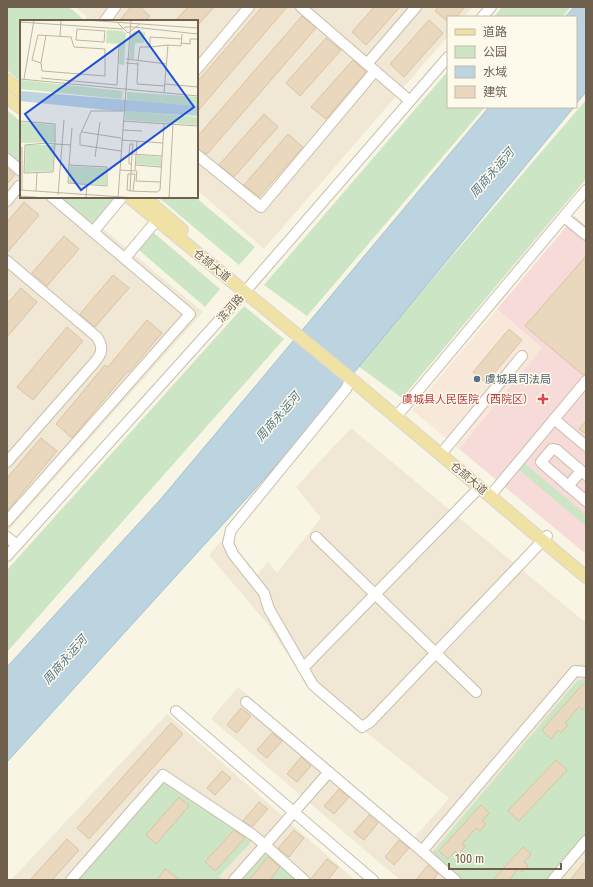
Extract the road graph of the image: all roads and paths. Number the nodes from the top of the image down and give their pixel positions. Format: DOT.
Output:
graph roads {
  1 [pos="115,7"];
  2 [pos="249,7"];
  3 [pos="301,7"];
  4 [pos="416,7"];
  5 [pos="491,7"];
  6 [pos="483,16"];
  7 [pos="106,20"];
  8 [pos="447,58"];
  9 [pos="367,64"];
  10 [pos="198,68"];
  11 [pos="375,71"];
  12 [pos="7,80"];
  13 [pos="20,91"];
  14 [pos="7,97"];
  15 [pos="410,101"];
  16 [pos="20,107"];
  17 [pos="198,155"];
  18 [pos="7,159"];
  19 [pos="20,170"];
  20 [pos="19,186"];
  21 [pos="586,190"];
  22 [pos="53,198"];
  23 [pos="121,198"];
  24 [pos="131,198"];
  25 [pos="145,198"];
  26 [pos="7,201"];
  27 [pos="160,217"];
  28 [pos="564,217"];
  29 [pos="93,232"];
  30 [pos="586,235"];
  31 [pos="124,258"];
  32 [pos="7,261"];
  33 [pos="247,289"];
  34 [pos="522,356"];
  35 [pos="352,377"];
  36 [pos="586,381"];
  37 [pos="398,415"];
  38 [pos="554,420"];
  39 [pos="586,446"];
  40 [pos="442,452"];
  41 [pos="7,462"];
  42 [pos="584,473"];
  43 [pos="568,486"];
  44 [pos="480,487"];
  45 [pos="491,493"];
  46 [pos="586,500"];
  47 [pos="7,521"];
  48 [pos="7,537"];
  49 [pos="316,537"];
  50 [pos="545,538"];
  51 [pos="16,545"];
  52 [pos="7,556"];
  53 [pos="586,569"];
  54 [pos="586,577"];
  55 [pos="375,594"];
  56 [pos="436,653"];
  57 [pos="303,668"];
  58 [pos="586,672"];
  59 [pos="476,692"];
  60 [pos="246,702"];
  61 [pos="176,711"];
  62 [pos="329,772"];
  63 [pos="294,813"];
  64 [pos="586,841"];
  65 [pos="265,845"];
  66 [pos="422,851"];
  67 [pos="71,880"];
  68 [pos="234,880"];
  69 [pos="304,880"];
  70 [pos="373,880"];
  71 [pos="455,880"];
  72 [pos="553,880"];
  1 -- 7 [label="street"];
  2 -- 10 [label="street"];
  3 -- 9 [label="street"];
  4 -- 9 [label="street"];
  5 -- 6 [label="street"];
  8 -- 15 [label="street, 滨河路"];
  9 -- 11 [label="street"];
  11 -- 15 [label="street"];
  11 -- 17 [label="street"];
  12 -- 13 [label="main road"];
  14 -- 16 [label="main road"];
  15 -- 33 [label="street, 滨河路"];
  18 -- 19 [label="street"];
  20 -- 26 [label="street"];
  21 -- 28 [label="street"];
  22 -- 29 [label="street"];
  23 -- 29 [label="street"];
  24 -- 27 [label="main road, 仓颉大道"];
  25 -- 27 [label="main road, 仓颉大道"];
  27 -- 31 [label="street"];
  27 -- 33 [label="main road, 仓颉大道"];
  28 -- 30 [label="street"];
  28 -- 37 [label="street"];
  29 -- 31 [label="street"];
  31 -- 47 [label="street"];
  32 -- 41 [label="street"];
  33 -- 35 [label="main road, 仓颉大道"];
  33 -- 51 [label="street, 滨河路"];
  34 -- 40 [label="street"];
  35 -- 37 [label="main road, 仓颉大道"];
  35 -- 57 [label="street"];
  36 -- 38 [label="street"];
  37 -- 40 [label="main road, 仓颉大道"];
  38 -- 39 [label="street"];
  38 -- 45 [label="street"];
  40 -- 44 [label="main road, 仓颉大道"];
  40 -- 45 [label="main road, 仓颉大道"];
  42 -- 43 [label="street"];
  42 -- 43 [label="street"];
  43 -- 46 [label="street"];
  44 -- 45 [label="main road, 仓颉大道"];
  44 -- 55 [label="street"];
  45 -- 50 [label="main road, 仓颉大道"];
  48 -- 51 [label="street"];
  49 -- 55 [label="street"];
  50 -- 53 [label="main road, 仓颉大道"];
  50 -- 54 [label="main road, 仓颉大道"];
  50 -- 56 [label="street"];
  51 -- 52 [label="street, 滨河路"];
  55 -- 56 [label="street"];
  55 -- 57 [label="street"];
  56 -- 57 [label="street"];
  56 -- 59 [label="street"];
  58 -- 66 [label="street"];
  60 -- 62 [label="street"];
  61 -- 63 [label="street"];
  62 -- 63 [label="street"];
  62 -- 66 [label="street"];
  63 -- 65 [label="street"];
  63 -- 70 [label="street"];
  64 -- 72 [label="street"];
  65 -- 67 [label="street"];
  65 -- 68 [label="street"];
  65 -- 69 [label="street"];
  66 -- 71 [label="street"];
}
